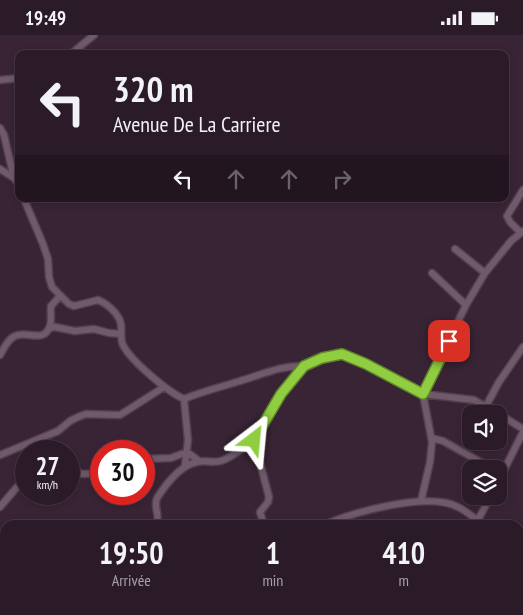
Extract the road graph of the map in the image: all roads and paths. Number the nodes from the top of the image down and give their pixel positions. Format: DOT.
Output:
graph roads {
  1 [pos="94,35"];
  2 [pos="76,50"];
  3 [pos="15,78"];
  4 [pos="0,80"];
  5 [pos="0,128"];
  6 [pos="0,169"];
  7 [pos="14,179"];
  8 [pos="523,190"];
  9 [pos="25,202"];
  10 [pos="522,232"];
  11 [pos="455,249"];
  12 [pos="432,273"];
  13 [pos="485,273"];
  14 [pos="60,296"];
  15 [pos="466,305"];
  16 [pos="49,328"];
  17 [pos="121,334"];
  18 [pos="523,347"];
  19 [pos="0,355"];
  20 [pos="304,366"];
  21 [pos="164,387"];
  22 [pos="423,394"];
  23 [pos="184,399"];
  24 [pos="484,405"];
  25 [pos="487,405"];
  26 [pos="507,420"];
  27 [pos="522,429"];
  28 [pos="432,438"];
  29 [pos="254,440"];
  30 [pos="187,452"];
  31 [pos="0,455"];
  32 [pos="155,459"];
  33 [pos="477,460"];
  34 [pos="199,461"];
  35 [pos="507,461"];
  36 [pos="185,465"];
  37 [pos="15,489"];
  38 [pos="421,501"];
  39 [pos="487,505"];
  40 [pos="0,507"];
  41 [pos="158,520"];
  42 [pos="262,520"];
  43 [pos="336,520"];
  44 [pos="474,520"];
  45 [pos="479,520"];
  1 -- 2 [label="street"];
  3 -- 4 [label="street"];
  5 -- 7 [label="street"];
  6 -- 7 [label="street"];
  8 -- 10 [label="street"];
  9 -- 14 [label="street"];
  10 -- 13 [label="street"];
  11 -- 13 [label="street"];
  12 -- 15 [label="street"];
  13 -- 15 [label="street"];
  14 -- 16 [label="street"];
  14 -- 17 [label="street"];
  15 -- 22 [label="street"];
  16 -- 17 [label="street"];
  16 -- 19 [label="street"];
  17 -- 21 [label="street"];
  18 -- 25 [label="street"];
  20 -- 22 [label="street"];
  20 -- 23 [label="street"];
  20 -- 29 [label="street"];
  21 -- 23 [label="street"];
  21 -- 31 [label="street"];
  22 -- 24 [label="street"];
  22 -- 28 [label="street"];
  23 -- 30 [label="street"];
  26 -- 27 [label="street"];
  27 -- 35 [label="street"];
  28 -- 33 [label="street"];
  28 -- 38 [label="street"];
  29 -- 34 [label="street"];
  29 -- 42 [label="street"];
  30 -- 32 [label="street"];
  30 -- 34 [label="street"];
  30 -- 36 [label="street"];
  34 -- 36 [label="street"];
  36 -- 41 [label="street"];
  37 -- 40 [label="street"];
  38 -- 43 [label="street"];
  38 -- 44 [label="street"];
  39 -- 45 [label="street"];
}
